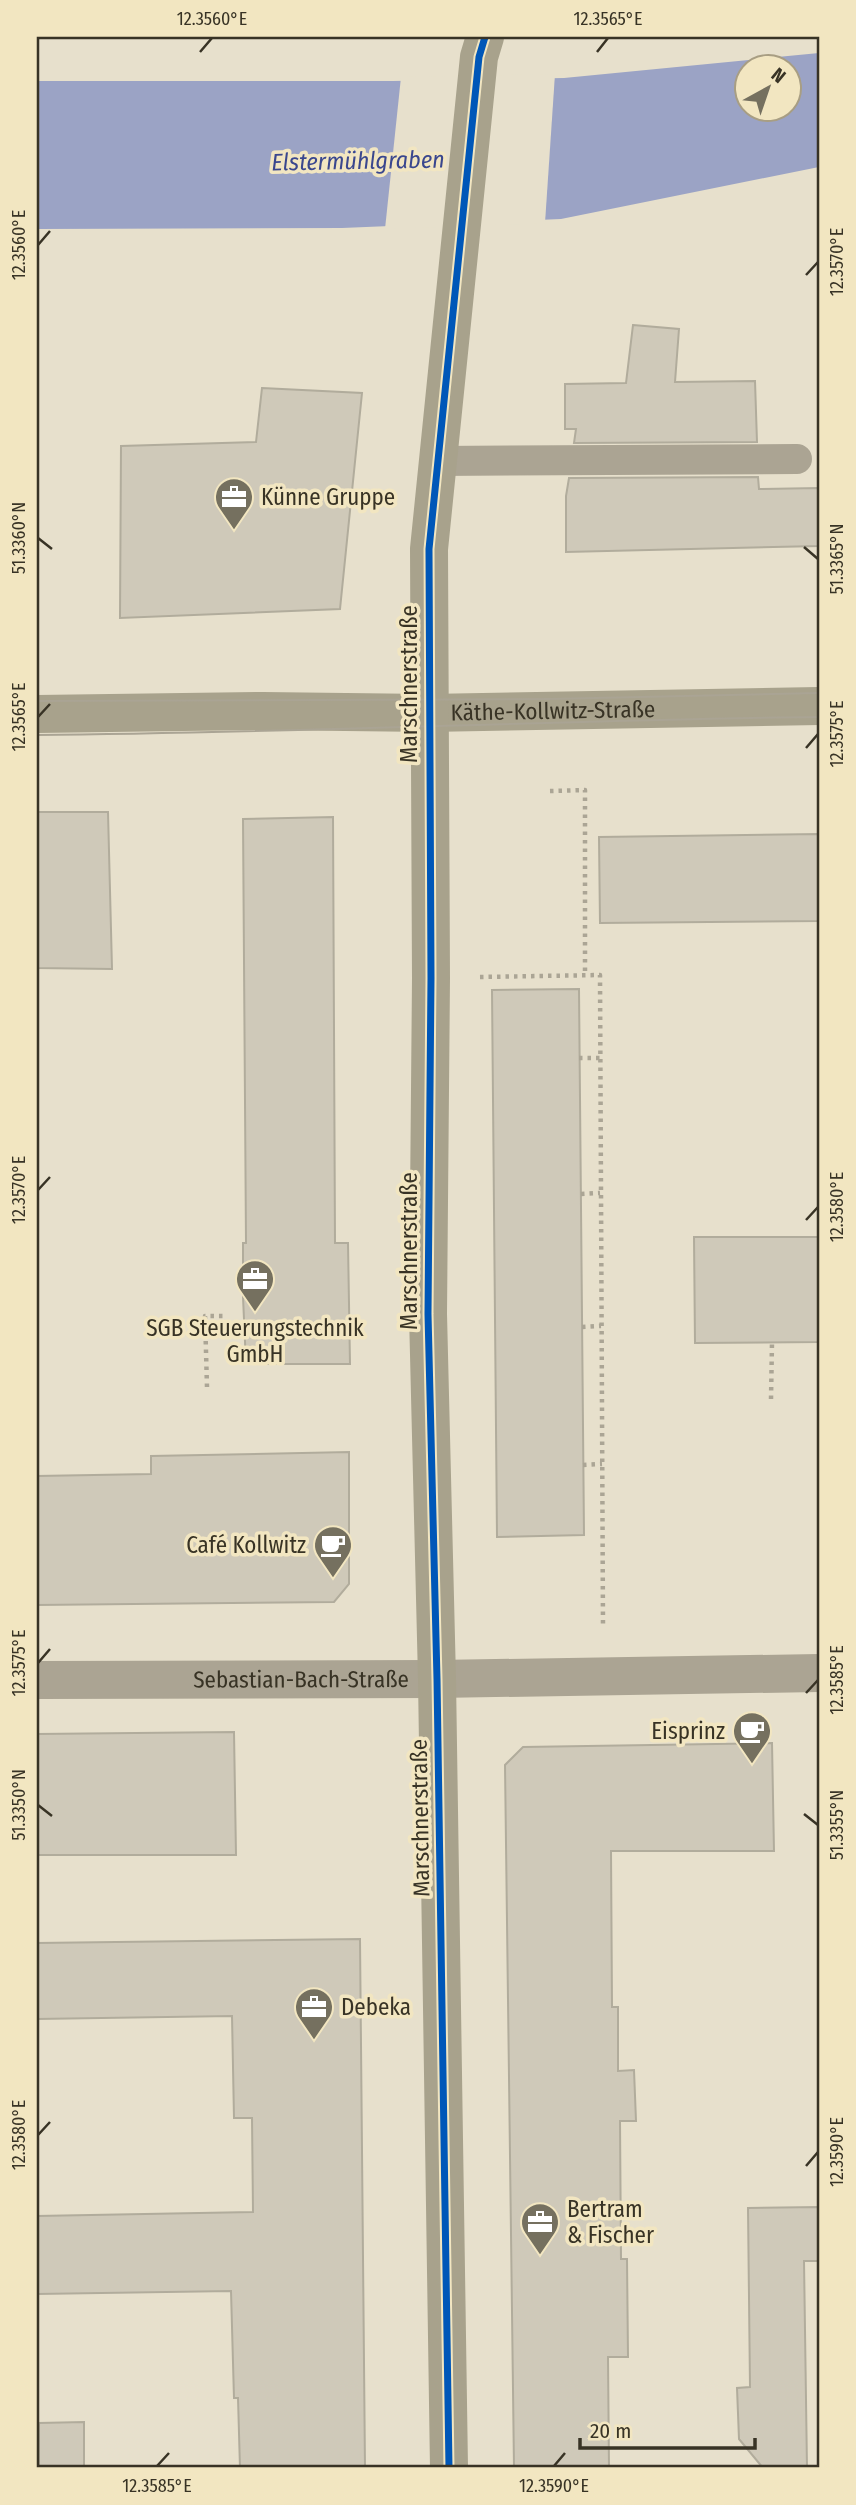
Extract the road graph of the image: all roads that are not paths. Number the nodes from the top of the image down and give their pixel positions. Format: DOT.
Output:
graph roads {
  1 [pos="482,47"];
  2 [pos="796,459"];
  3 [pos="436,461"];
  4 [pos="819,706"];
  5 [pos="428,713"];
  6 [pos="37,714"];
  7 [pos="819,1673"];
  8 [pos="437,1679"];
  9 [pos="37,1680"];
  10 [pos="449,2468"];
  1 -- 3 [label="main road, Marschnerstraße"];
  2 -- 3 [label="lane"];
  3 -- 5 [label="main road, Marschnerstraße"];
  4 -- 5 [label="main road, Käthe-Kollwitz-Straße"];
  5 -- 6 [label="main road, Käthe-Kollwitz-Straße"];
  5 -- 8 [label="main road, Marschnerstraße"];
  7 -- 8 [label="street, Sebastian-Bach-Straße"];
  8 -- 9 [label="street, Sebastian-Bach-Straße"];
  8 -- 10 [label="main road, Marschnerstraße"];
}
